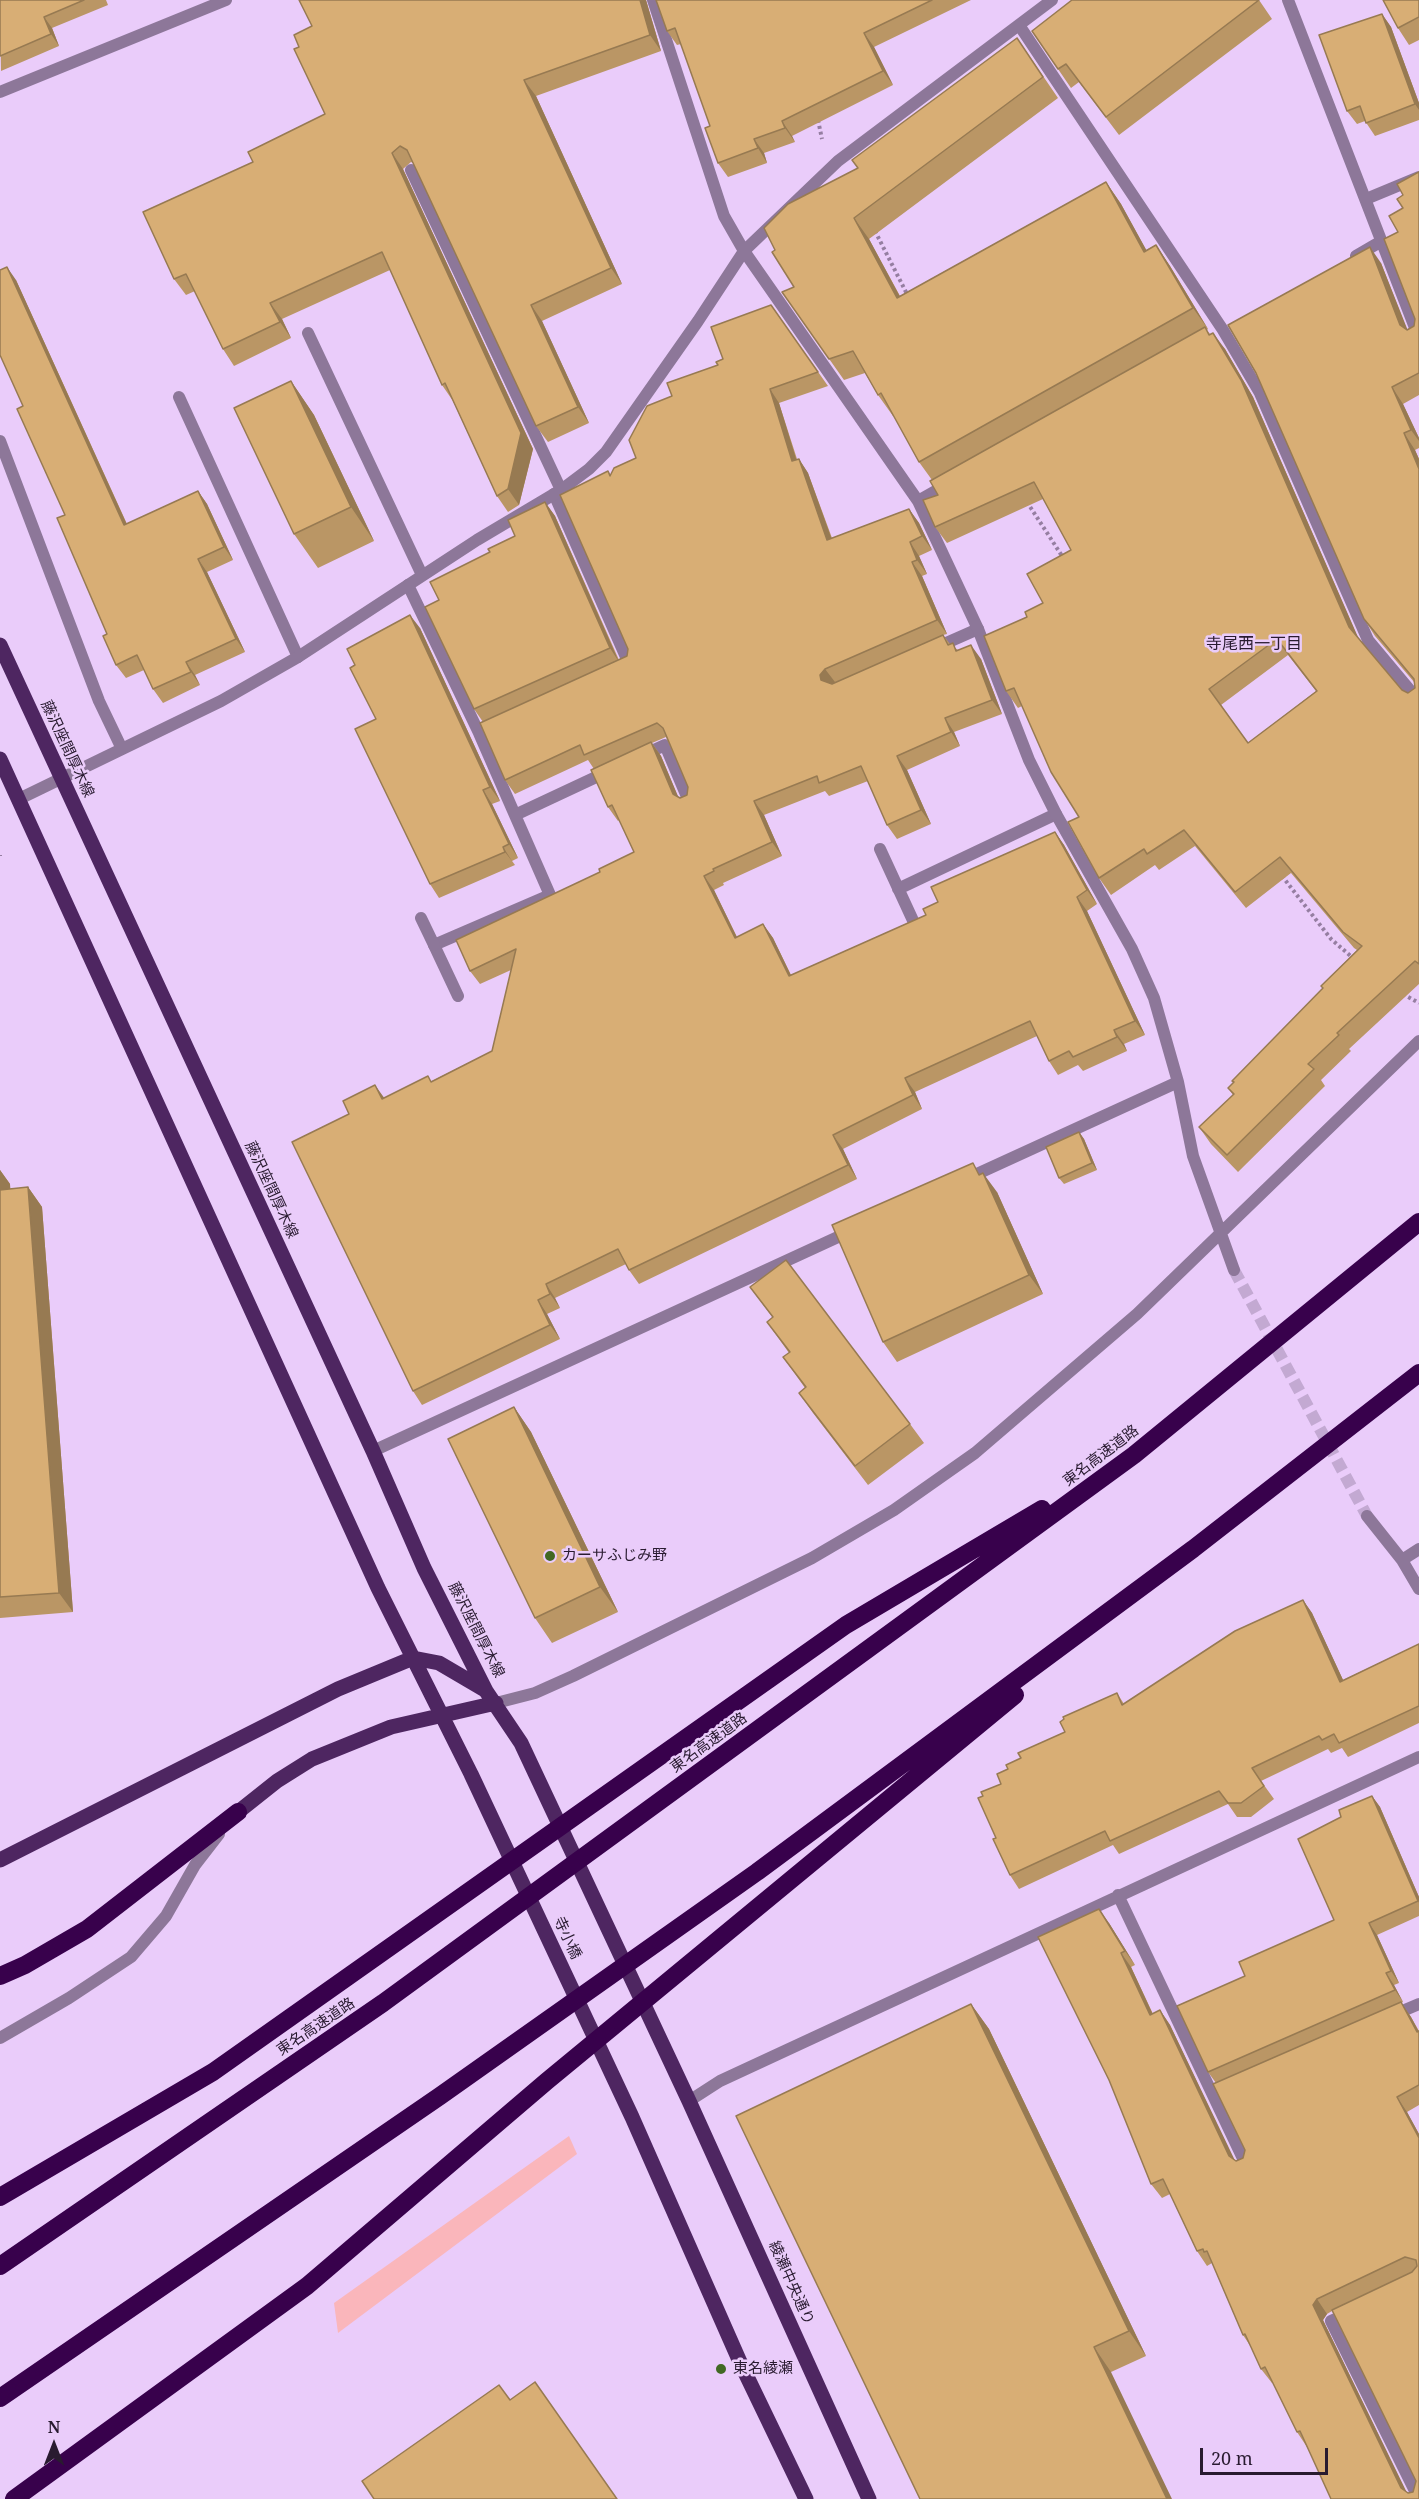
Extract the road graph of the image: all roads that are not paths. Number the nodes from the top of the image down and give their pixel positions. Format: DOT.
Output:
graph roads {
  1 [pos="226,0"];
  2 [pos="653,0"];
  3 [pos="1052,0"];
  4 [pos="1288,0"];
  5 [pos="1019,25"];
  6 [pos="0,92"];
  7 [pos="411,170"];
  8 [pos="1419,177"];
  9 [pos="1366,200"];
  10 [pos="1380,242"];
  11 [pos="744,251"];
  12 [pos="1341,264"];
  13 [pos="308,333"];
  14 [pos="1419,338"];
  15 [pos="179,397"];
  16 [pos="0,441"];
  17 [pos="956,480"];
  18 [pos="557,492"];
  19 [pos="918,501"];
  20 [pos="422,575"];
  21 [pos="408,585"];
  22 [pos="978,629"];
  23 [pos="0,645"];
  24 [pos="924,652"];
  25 [pos="298,657"];
  26 [pos="609,675"];
  27 [pos="1419,701"];
  28 [pos="122,749"];
  29 [pos="0,759"];
  30 [pos="61,778"];
  31 [pos="19,799"];
  32 [pos="690,804"];
  33 [pos="1056,814"];
  34 [pos="515,815"];
  35 [pos="880,849"];
  36 [pos="898,889"];
  37 [pos="421,918"];
  38 [pos="916,927"];
  39 [pos="434,945"];
  40 [pos="458,996"];
  41 [pos="1419,1041"];
  42 [pos="1178,1082"];
  43 [pos="951,1185"];
  44 [pos="1419,1222"];
  45 [pos="865,1225"];
  46 [pos="1221,1231"];
  47 [pos="1234,1270"];
  48 [pos="1419,1373"];
  49 [pos="373,1451"];
  50 [pos="1134,1455"];
  51 [pos="1367,1516"];
  52 [pos="1193,1549"];
  53 [pos="1419,1549"];
  54 [pos="1402,1560"];
  55 [pos="1419,1589"];
  56 [pos="413,1658"];
  57 [pos="491,1697"];
  58 [pos="440,1715"];
  59 [pos="1419,1757"];
  60 [pos="238,1812"];
  61 [pos="0,1860"];
  62 [pos="1118,1896"];
  63 [pos="0,1974"];
  64 [pos="1419,2004"];
  65 [pos="1376,2023"];
  66 [pos="0,2038"];
  67 [pos="679,2081"];
  68 [pos="688,2101"];
  69 [pos="1247,2167"];
  70 [pos="0,2197"];
  71 [pos="0,2266"];
  72 [pos="1361,2307"];
  73 [pos="0,2398"];
  74 [pos="14,2499"];
  75 [pos="806,2499"];
  76 [pos="869,2499"];
  77 [pos="1419,2499"];
  1 -- 6 [label="street"];
  2 -- 11 [label="street"];
  3 -- 5 [label="street"];
  4 -- 9 [label="street"];
  5 -- 11 [label="street"];
  5 -- 27 [label="street"];
  7 -- 18 [label="street"];
  8 -- 9 [label="street"];
  9 -- 10 [label="street"];
  10 -- 12 [label="street"];
  10 -- 14 [label="street"];
  11 -- 18 [label="street"];
  11 -- 19 [label="street"];
  13 -- 20 [label="street"];
  15 -- 25 [label="street"];
  16 -- 28 [label="street"];
  17 -- 19 [label="street"];
  18 -- 20 [label="street"];
  18 -- 26 [label="street"];
  19 -- 22 [label="street"];
  20 -- 21 [label="street"];
  21 -- 25 [label="street"];
  21 -- 34 [label="street"];
  22 -- 24 [label="street"];
  22 -- 33 [label="street"];
  23 -- 30 [label="main road, 藤沢座間厚木線"];
  25 -- 28 [label="street"];
  28 -- 30 [label="street"];
  29 -- 31 [label="main road"];
  30 -- 31 [label="street"];
  30 -- 49 [label="main road, 藤沢座間厚木線"];
  31 -- 56 [label="main road"];
  32 -- 34 [label="street"];
  33 -- 36 [label="street"];
  33 -- 42 [label="street"];
  34 -- 39 [label="street"];
  35 -- 36 [label="street"];
  36 -- 38 [label="street"];
  37 -- 39 [label="street"];
  39 -- 40 [label="street"];
  41 -- 46 [label="street"];
  42 -- 43 [label="street"];
  42 -- 46 [label="street"];
  44 -- 50 [label="highway, 東名高速道路"];
  45 -- 49 [label="street"];
  46 -- 47 [label="street"];
  46 -- 57 [label="street"];
  48 -- 52 [label="highway"];
  49 -- 57 [label="main road, 藤沢座間厚木線"];
  50 -- 70 [label="highway"];
  50 -- 71 [label="highway, 東名高速道路"];
  51 -- 54 [label="street"];
  52 -- 73 [label="highway"];
  52 -- 74 [label="highway"];
  53 -- 54 [label="street"];
  54 -- 55 [label="street"];
  56 -- 57 [label="main road"];
  56 -- 58 [label="main road"];
  56 -- 61 [label="main road"];
  57 -- 58 [label="main road"];
  57 -- 67 [label="main road, 藤沢座間厚木線"];
  58 -- 60 [label="main road"];
  58 -- 75 [label="main road, 寺小橋"];
  59 -- 62 [label="street"];
  60 -- 63 [label="highway"];
  60 -- 66 [label="street"];
  62 -- 68 [label="street"];
  62 -- 69 [label="street"];
  64 -- 65 [label="street"];
  67 -- 68 [label="main road, 綾瀬中央通り"];
  68 -- 76 [label="main road, 綾瀬中央通り"];
  72 -- 77 [label="street"];
}
